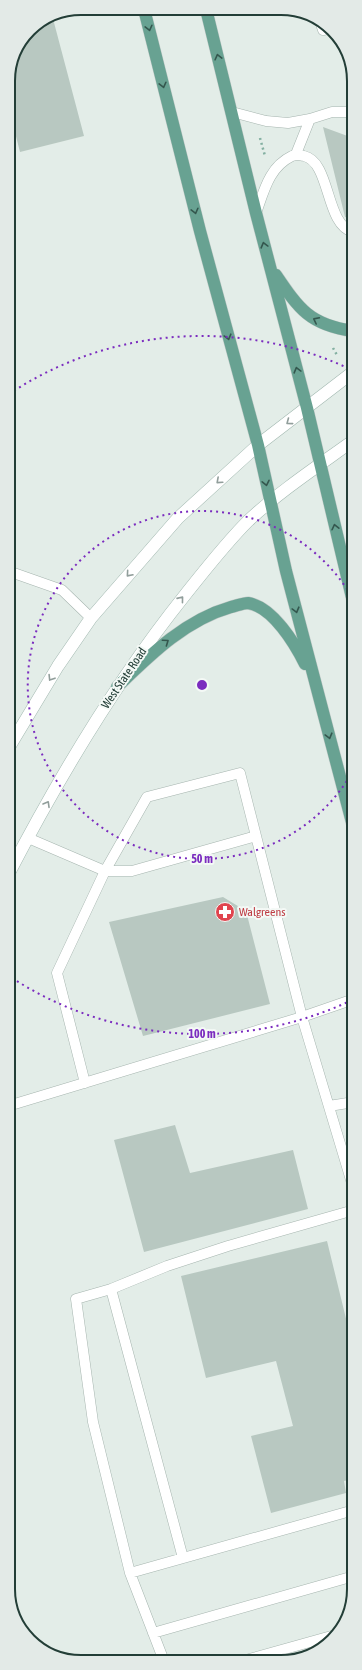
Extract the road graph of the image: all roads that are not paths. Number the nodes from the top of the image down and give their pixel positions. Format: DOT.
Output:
graph roads {
  1 [pos="146,15"];
  2 [pos="208,15"];
  3 [pos="232,112"];
  4 [pos="347,112"];
  5 [pos="310,119"];
  6 [pos="296,154"];
  7 [pos="256,213"];
  8 [pos="347,229"];
  9 [pos="270,265"];
  10 [pos="347,330"];
  11 [pos="347,377"];
  12 [pos="307,408"];
  13 [pos="258,445"];
  14 [pos="347,445"];
  15 [pos="320,464"];
  16 [pos="270,503"];
  17 [pos="15,573"];
  18 [pos="347,577"];
  19 [pos="91,618"];
  20 [pos="117,687"];
  21 [pos="317,689"];
  22 [pos="15,737"];
  23 [pos="347,803"];
  24 [pos="256,836"];
  25 [pos="28,838"];
  26 [pos="15,862"];
  27 [pos="104,872"];
  28 [pos="347,1001"];
  29 [pos="302,1017"];
  30 [pos="85,1083"];
  31 [pos="347,1103"];
  32 [pos="15,1104"];
  33 [pos="329,1106"];
  34 [pos="347,1166"];
  35 [pos="347,1212"];
  36 [pos="111,1289"];
  37 [pos="347,1512"];
  38 [pos="182,1558"];
  39 [pos="130,1573"];
  40 [pos="347,1578"];
  41 [pos="153,1633"];
  42 [pos="326,1638"];
  43 [pos="162,1655"];
  44 [pos="263,1655"];
  1 -- 13 [label="main road, one-way"];
  3 -- 2 [label="main road, one-way"];
  3 -- 5 [label="lane"];
  3 -- 7 [label="main road"];
  4 -- 5 [label="lane"];
  5 -- 6 [label="lane"];
  6 -- 7 [label="lane"];
  6 -- 8 [label="lane"];
  9 -- 7 [label="main road, one-way"];
  10 -- 9 [label="main road, one-way"];
  12 -- 9 [label="main road, one-way"];
  11 -- 12 [label="main road"];
  12 -- 13 [label="main road, one-way"];
  12 -- 15 [label="main road"];
  13 -- 16 [label="main road, one-way"];
  13 -- 19 [label="main road, one-way"];
  14 -- 15 [label="main road, West State Road"];
  15 -- 16 [label="main road, West State Road"];
  18 -- 15 [label="main road, one-way"];
  20 -- 16 [label="main road, West State Road, one-way"];
  16 -- 21 [label="main road, one-way"];
  17 -- 19 [label="lane"];
  19 -- 22 [label="main road, one-way"];
  20 -- 21 [label="main road, one-way"];
  25 -- 20 [label="main road, West State Road, one-way"];
  21 -- 23 [label="main road, one-way"];
  24 -- 27 [label="lane"];
  24 -- 27 [label="lane"];
  24 -- 29 [label="lane"];
  25 -- 26 [label="main road, West State Road"];
  25 -- 27 [label="lane"];
  27 -- 30 [label="lane"];
  28 -- 29 [label="lane"];
  29 -- 30 [label="lane"];
  29 -- 33 [label="lane"];
  30 -- 32 [label="lane"];
  31 -- 33 [label="lane"];
  33 -- 34 [label="lane"];
  35 -- 36 [label="lane"];
  36 -- 38 [label="lane"];
  36 -- 39 [label="lane"];
  37 -- 38 [label="lane"];
  38 -- 39 [label="lane"];
  39 -- 41 [label="lane"];
  40 -- 41 [label="lane"];
  41 -- 43 [label="lane"];
  42 -- 44 [label="lane"];
}
